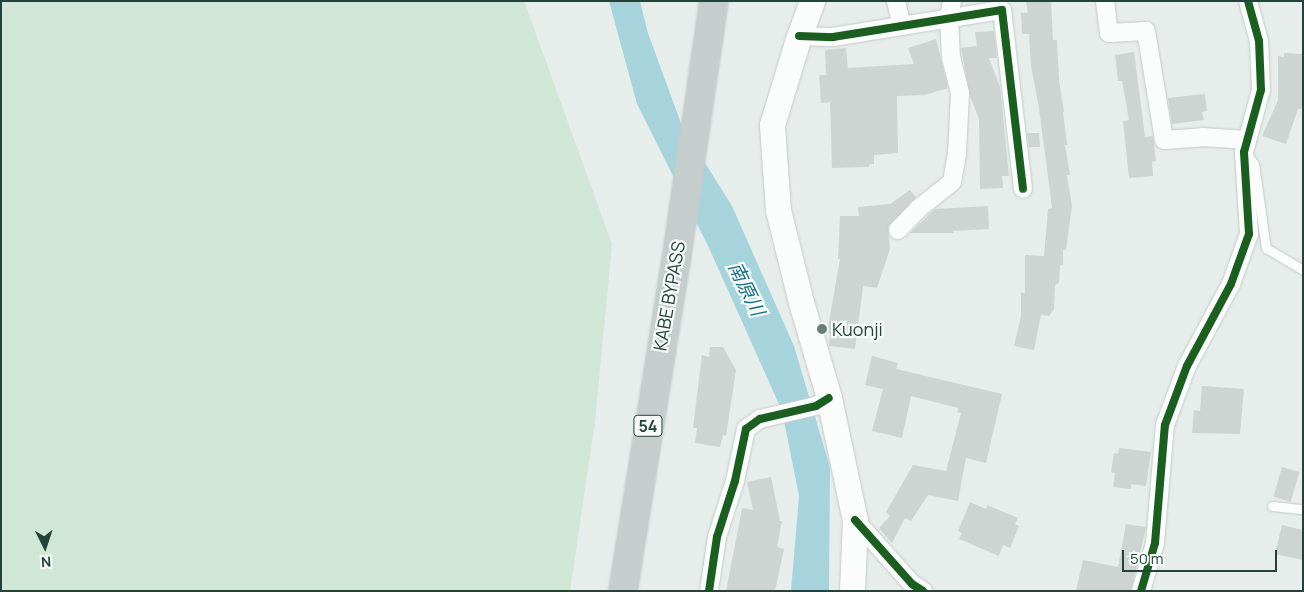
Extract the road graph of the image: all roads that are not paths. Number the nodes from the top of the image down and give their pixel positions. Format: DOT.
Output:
graph roads {
  1 [pos="714,1"];
  2 [pos="812,1"];
  3 [pos="896,1"];
  4 [pos="1105,1"];
  5 [pos="1248,1"];
  6 [pos="951,10"];
  7 [pos="902,26"];
  8 [pos="799,36"];
  9 [pos="1246,146"];
  10 [pos="1024,189"];
  11 [pos="898,230"];
  12 [pos="1303,270"];
  13 [pos="823,402"];
  14 [pos="1272,506"];
  15 [pos="1303,509"];
  16 [pos="855,520"];
  17 [pos="623,591"];
  18 [pos="709,591"];
  19 [pos="852,591"];
  20 [pos="923,591"];
  21 [pos="1141,591"];
  1 -- 17 [label="highway, KABE BYPASS / 54"];
  2 -- 8 [label="main road"];
  3 -- 7 [label="street"];
  4 -- 9 [label="street"];
  5 -- 9 [label="street"];
  6 -- 7 [label="street"];
  6 -- 10 [label="street"];
  6 -- 11 [label="street"];
  7 -- 8 [label="street"];
  8 -- 13 [label="main road"];
  9 -- 12 [label="lane"];
  9 -- 21 [label="street"];
  13 -- 16 [label="main road"];
  13 -- 18 [label="street"];
  14 -- 15 [label="lane"];
  16 -- 19 [label="main road"];
  16 -- 20 [label="street"];
}
